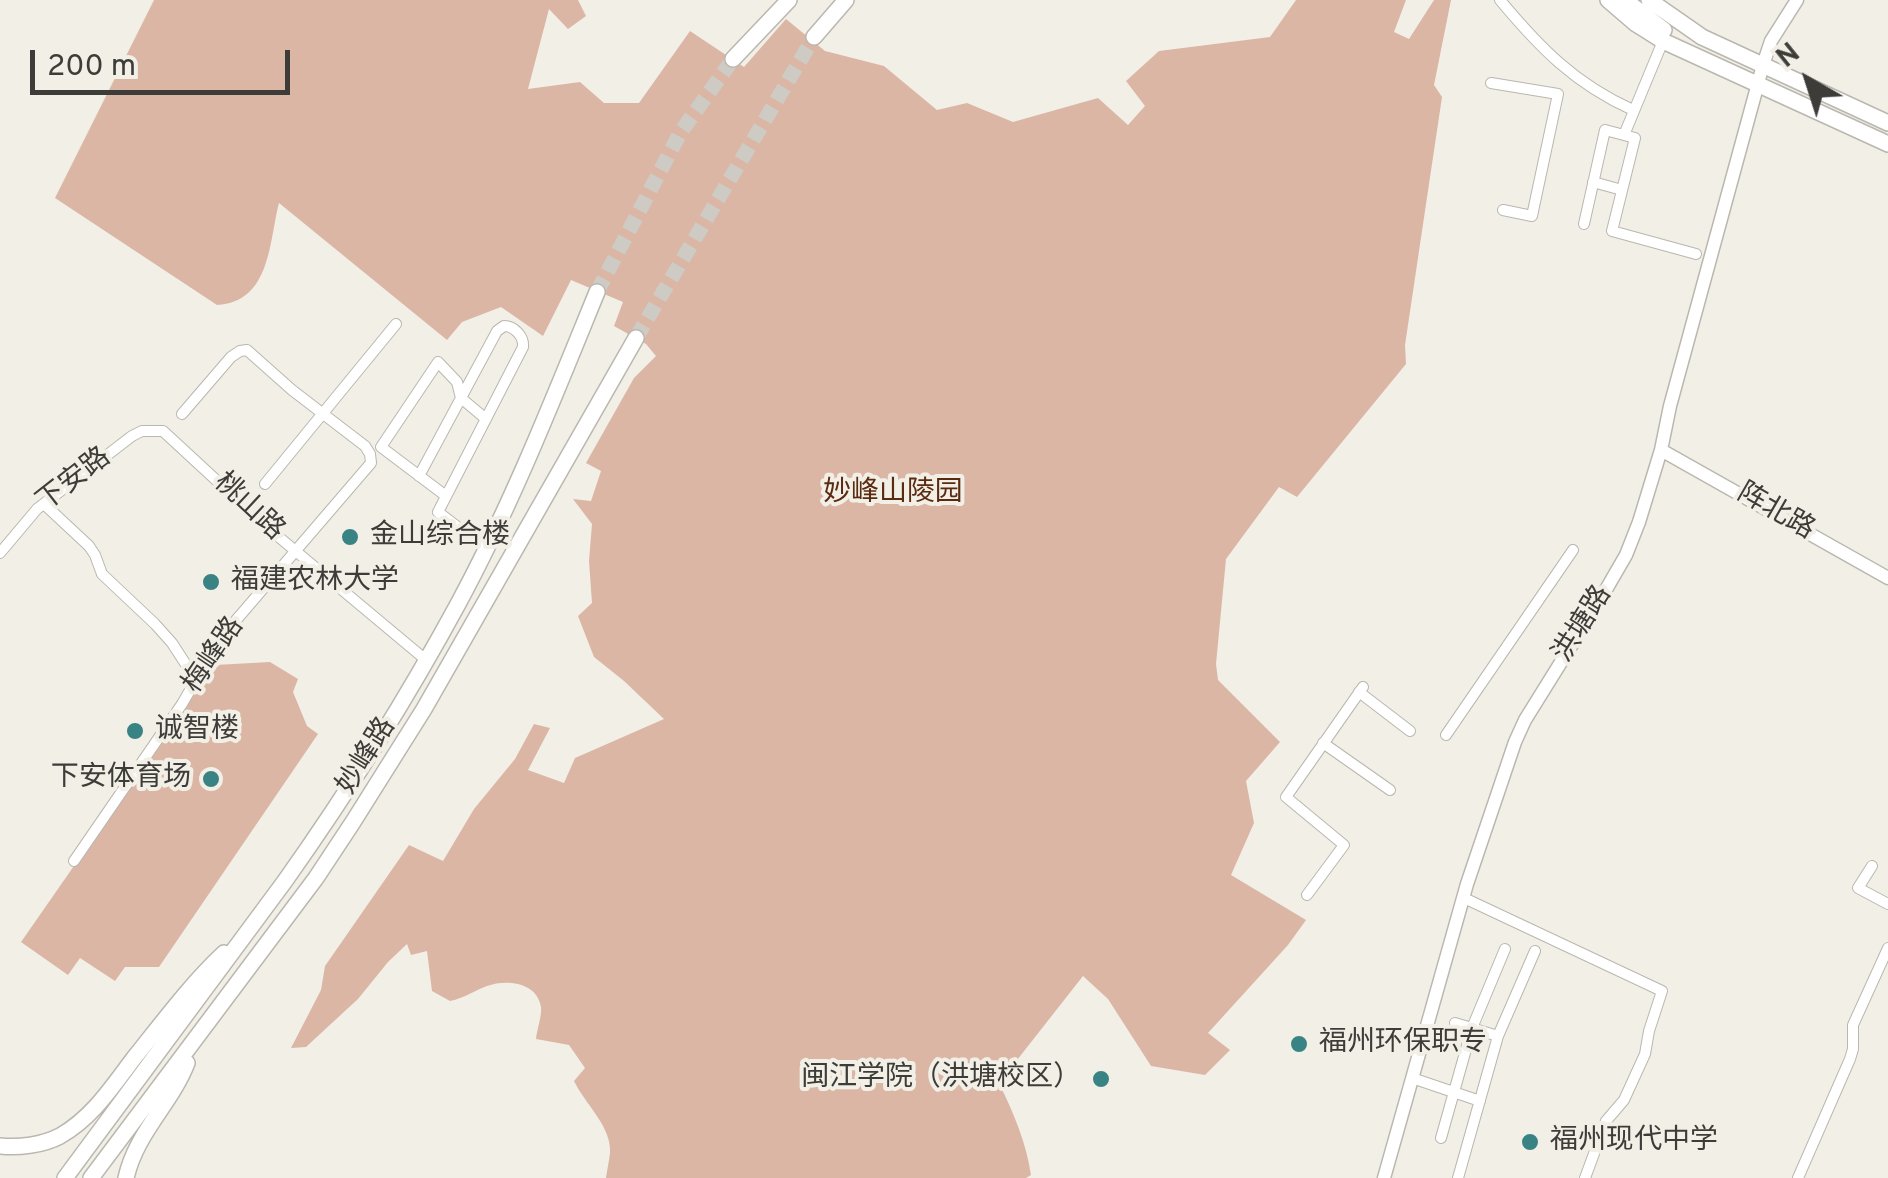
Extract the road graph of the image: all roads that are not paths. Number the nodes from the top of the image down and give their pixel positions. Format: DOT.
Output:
graph roads {
  1 [pos="789,0"];
  2 [pos="846,0"];
  3 [pos="1500,0"];
  4 [pos="1608,0"];
  5 [pos="1625,0"];
  6 [pos="1633,0"];
  7 [pos="1649,0"];
  8 [pos="1797,0"];
  9 [pos="814,36"];
  10 [pos="1702,37"];
  11 [pos="1663,41"];
  12 [pos="733,60"];
  13 [pos="1763,65"];
  14 [pos="1716,66"];
  15 [pos="1490,83"];
  16 [pos="1758,84"];
  17 [pos="1633,110"];
  18 [pos="1888,123"];
  19 [pos="1624,135"];
  20 [pos="1888,144"];
  21 [pos="1593,182"];
  22 [pos="1622,190"];
  23 [pos="1503,210"];
  24 [pos="1584,224"];
  25 [pos="1696,254"];
  26 [pos="597,292"];
  27 [pos="396,324"];
  28 [pos="636,338"];
  29 [pos="461,398"];
  30 [pos="182,414"];
  31 [pos="323,414"];
  32 [pos="486,418"];
  33 [pos="163,431"];
  34 [pos="1661,450"];
  35 [pos="419,476"];
  36 [pos="264,484"];
  37 [pos="446,496"];
  38 [pos="44,504"];
  39 [pos="485,548"];
  40 [pos="1573,550"];
  41 [pos="296,552"];
  42 [pos="0,553"];
  43 [pos="1888,578"];
  44 [pos="426,660"];
  45 [pos="196,680"];
  46 [pos="1410,731"];
  47 [pos="1446,735"];
  48 [pos="1324,743"];
  49 [pos="1390,790"];
  50 [pos="74,861"];
  51 [pos="1872,866"];
  52 [pos="1307,895"];
  53 [pos="1464,898"];
  54 [pos="1888,904"];
  55 [pos="252,926"];
  56 [pos="1888,948"];
  57 [pos="1506,949"];
  58 [pos="1535,950"];
  59 [pos="1455,1023"];
  60 [pos="1472,1028"];
  61 [pos="1498,1036"];
  62 [pos="192,1044"];
  63 [pos="1412,1078"];
  64 [pos="1454,1092"];
  65 [pos="1480,1102"];
  66 [pos="1442,1138"];
  67 [pos="0,1146"];
  68 [pos="65,1178"];
  69 [pos="91,1178"];
  70 [pos="126,1178"];
  71 [pos="1384,1178"];
  72 [pos="1458,1178"];
  73 [pos="1586,1178"];
  74 [pos="1798,1178"];
  1 -- 12 [label="main road"];
  2 -- 9 [label="main road"];
  3 -- 17 [label="street"];
  4 -- 11 [label="main road"];
  5 -- 14 [label="main road"];
  6 -- 10 [label="main road"];
  7 -- 10 [label="main road"];
  8 -- 13 [label="street, 洪塘路"];
  10 -- 13 [label="main road"];
  11 -- 14 [label="main road"];
  11 -- 17 [label="street"];
  13 -- 16 [label="street, 洪塘路"];
  13 -- 18 [label="main road"];
  14 -- 16 [label="main road"];
  15 -- 23 [label="street"];
  16 -- 20 [label="main road"];
  16 -- 34 [label="street, 洪塘路"];
  17 -- 19 [label="street"];
  19 -- 21 [label="street"];
  19 -- 22 [label="street"];
  21 -- 22 [label="street"];
  21 -- 24 [label="street"];
  22 -- 25 [label="street"];
  26 -- 39 [label="main road, 妙峰路"];
  27 -- 31 [label="street"];
  28 -- 62 [label="main road, 妙峰路"];
  29 -- 32 [label="street"];
  29 -- 32 [label="street"];
  29 -- 35 [label="street"];
  29 -- 35 [label="street"];
  30 -- 31 [label="street"];
  31 -- 36 [label="street"];
  31 -- 41 [label="street, 梅峰路"];
  32 -- 37 [label="street"];
  33 -- 38 [label="street, 下安路"];
  33 -- 41 [label="street, 桃山路"];
  34 -- 43 [label="street, 阵北路"];
  34 -- 53 [label="street, 洪塘路"];
  35 -- 37 [label="street"];
  37 -- 39 [label="street"];
  38 -- 42 [label="street, 下安路"];
  38 -- 45 [label="street"];
  39 -- 44 [label="main road, 妙峰路"];
  40 -- 47 [label="street"];
  41 -- 44 [label="street, 桃山路"];
  41 -- 45 [label="street, 梅峰路"];
  44 -- 55 [label="main road, 妙峰路"];
  45 -- 50 [label="street, 梅峰路"];
  46 -- 48 [label="street"];
  48 -- 49 [label="street"];
  48 -- 52 [label="street"];
  51 -- 54 [label="street"];
  53 -- 63 [label="street, 洪塘路"];
  53 -- 73 [label="street"];
  55 -- 67 [label="main road"];
  55 -- 68 [label="main road, 妙峰路"];
  56 -- 74 [label="street"];
  57 -- 60 [label="street"];
  58 -- 61 [label="street"];
  59 -- 60 [label="street"];
  60 -- 61 [label="street"];
  60 -- 64 [label="street"];
  61 -- 65 [label="street"];
  62 -- 69 [label="main road, 妙峰路"];
  62 -- 70 [label="main road"];
  63 -- 64 [label="street"];
  63 -- 71 [label="street, 洪塘路"];
  64 -- 65 [label="street"];
  64 -- 66 [label="street"];
  65 -- 72 [label="street"];
}
